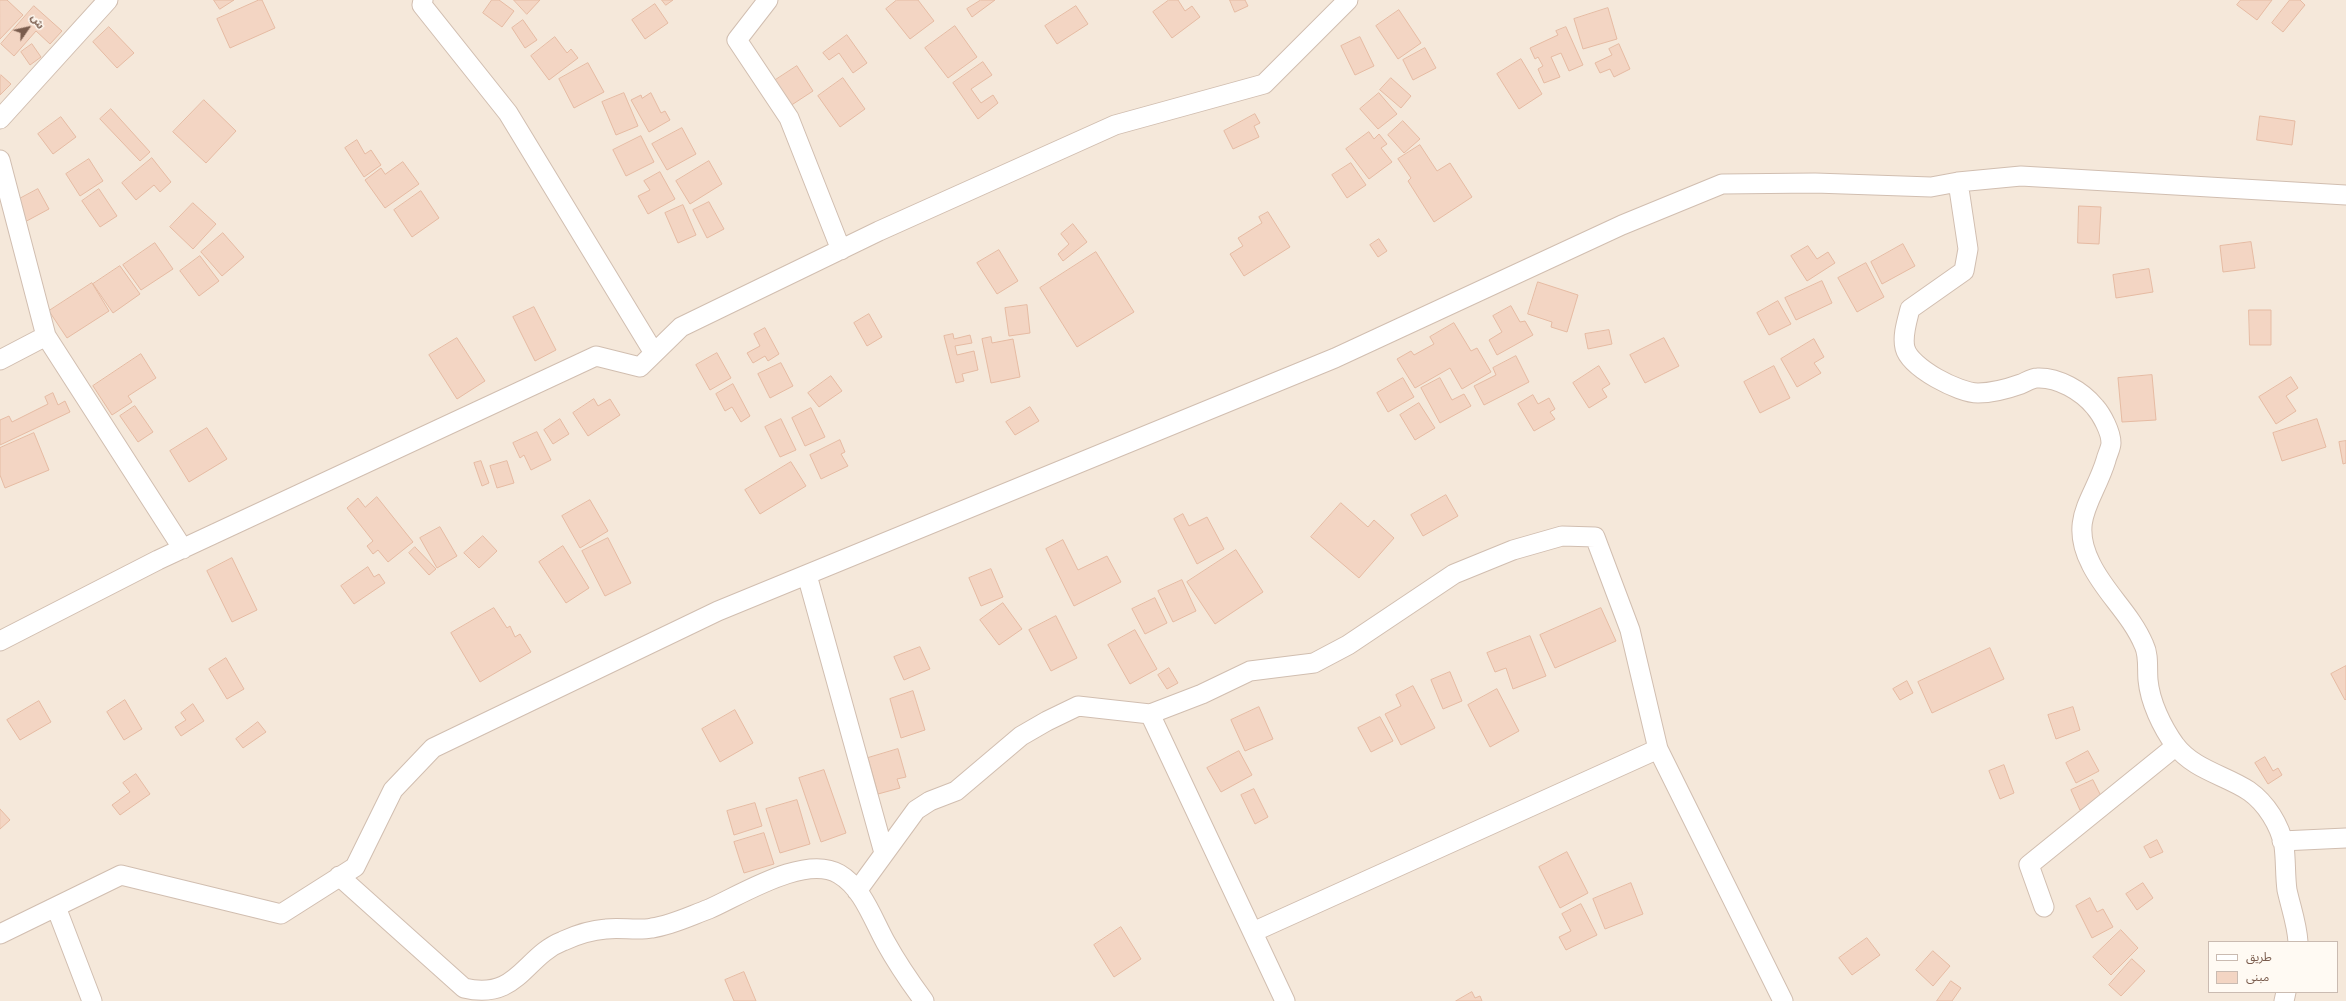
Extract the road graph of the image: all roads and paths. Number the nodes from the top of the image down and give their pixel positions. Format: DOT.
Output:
graph roads {
  1 [pos="108,0"];
  2 [pos="423,0"];
  3 [pos="768,0"];
  4 [pos="1348,0"];
  5 [pos="0,119"];
  6 [pos="0,160"];
  7 [pos="1958,182"];
  8 [pos="2346,195"];
  9 [pos="841,250"];
  10 [pos="46,336"];
  11 [pos="654,353"];
  12 [pos="0,360"];
  13 [pos="183,549"];
  14 [pos="807,575"];
  15 [pos="0,641"];
  16 [pos="1150,714"];
  17 [pos="2176,746"];
  18 [pos="1658,749"];
  19 [pos="2346,838"];
  20 [pos="2282,841"];
  21 [pos="884,853"];
  22 [pos="339,876"];
  23 [pos="857,891"];
  24 [pos="56,907"];
  25 [pos="2044,907"];
  26 [pos="1253,932"];
  27 [pos="0,934"];
  28 [pos="2298,941"];
  29 [pos="92,1001"];
  30 [pos="924,1001"];
  31 [pos="1285,1001"];
  32 [pos="1783,1001"];
  1 -- 5 [label="street"];
  2 -- 11 [label="street"];
  3 -- 9 [label="street"];
  4 -- 9 [label="street"];
  6 -- 10 [label="street"];
  7 -- 8 [label="street"];
  7 -- 14 [label="street"];
  7 -- 17 [label="street"];
  9 -- 11 [label="street"];
  10 -- 12 [label="street"];
  10 -- 13 [label="street"];
  11 -- 13 [label="street"];
  13 -- 15 [label="street"];
  14 -- 21 [label="street"];
  14 -- 22 [label="street"];
  16 -- 18 [label="street"];
  16 -- 21 [label="street"];
  16 -- 26 [label="street"];
  17 -- 20 [label="street"];
  17 -- 25 [label="street"];
  18 -- 26 [label="street"];
  18 -- 32 [label="street"];
  19 -- 20 [label="street"];
  20 -- 28 [label="street"];
  21 -- 23 [label="street"];
  22 -- 23 [label="street"];
  22 -- 24 [label="street"];
  23 -- 30 [label="street"];
  24 -- 27 [label="street"];
  24 -- 29 [label="street"];
  26 -- 31 [label="street"];
}
